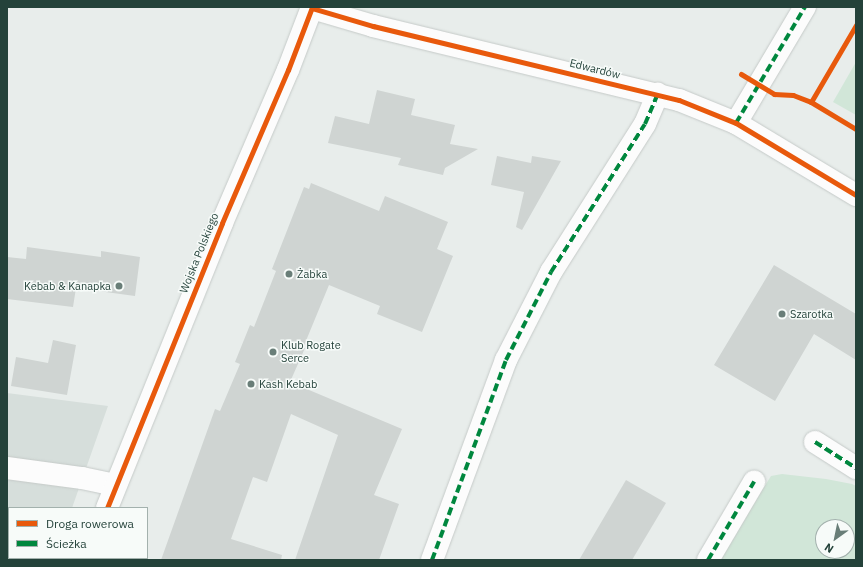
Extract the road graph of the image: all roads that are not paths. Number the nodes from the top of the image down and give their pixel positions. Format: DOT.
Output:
graph roads {
  1 [pos="312,7"];
  2 [pos="806,7"];
  3 [pos="658,94"];
  4 [pos="736,123"];
  5 [pos="856,195"];
  6 [pos="815,442"];
  7 [pos="7,468"];
  8 [pos="856,468"];
  9 [pos="754,482"];
  10 [pos="115,485"];
  11 [pos="106,507"];
  12 [pos="432,560"];
  13 [pos="708,560"];
  1 -- 3 [label="street, Edwardów"];
  1 -- 10 [label="street, Wojska Polskiego"];
  2 -- 4 [label="street"];
  3 -- 4 [label="street, Edwardów"];
  3 -- 12 [label="street"];
  4 -- 5 [label="street, Edwardów"];
  6 -- 8 [label="street"];
  7 -- 10 [label="street"];
  9 -- 13 [label="street"];
  10 -- 11 [label="street, Wojska Polskiego"];
}
